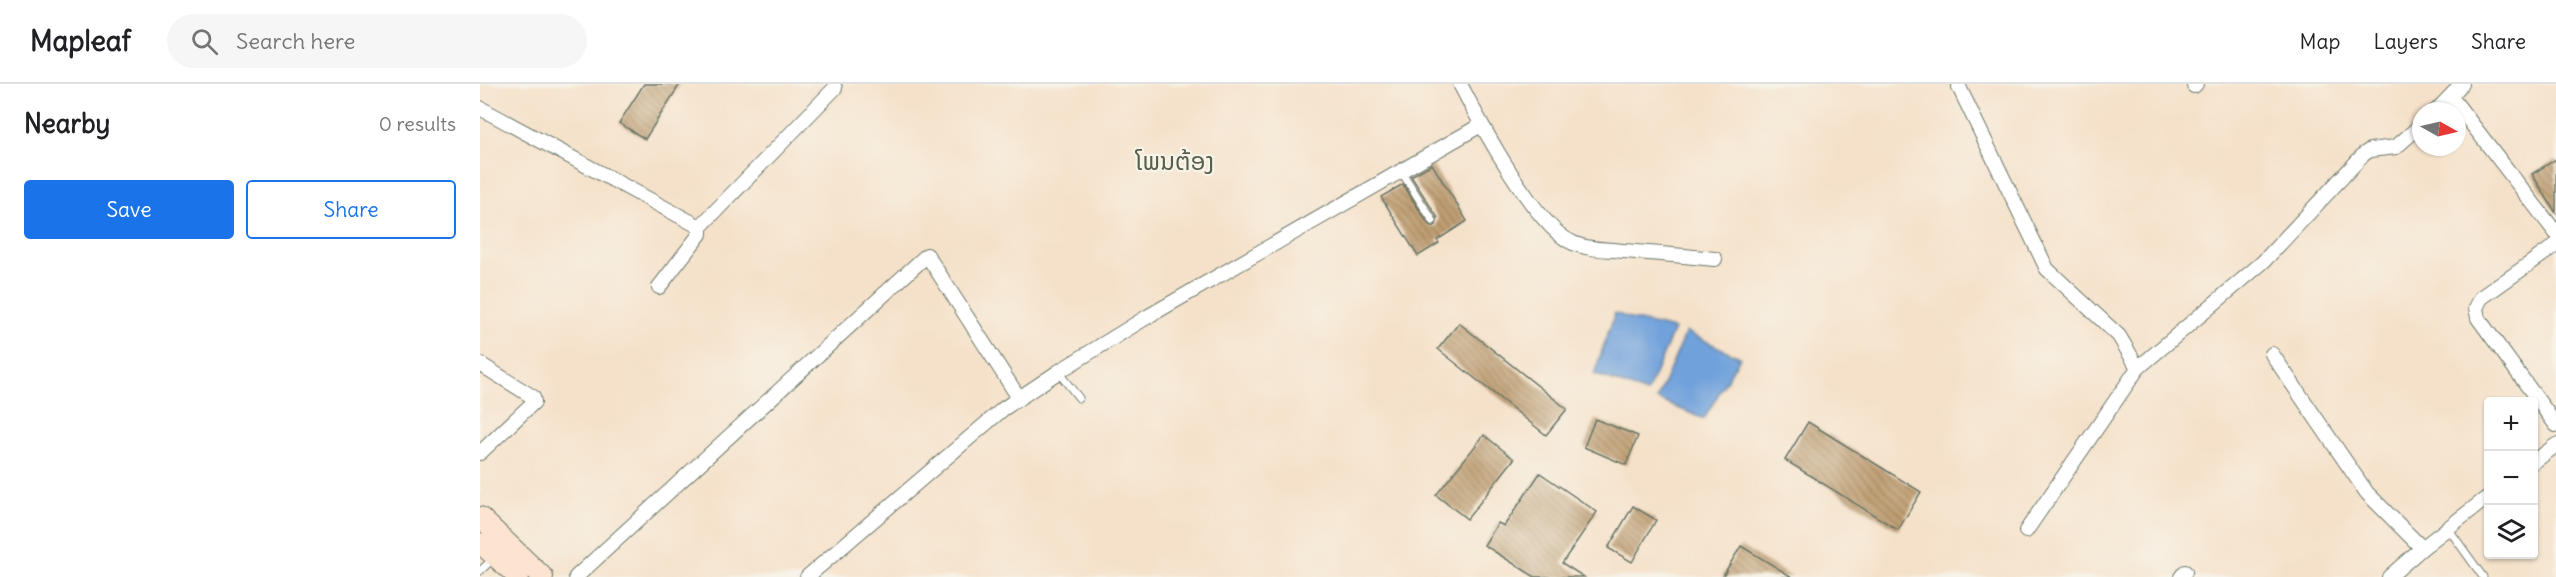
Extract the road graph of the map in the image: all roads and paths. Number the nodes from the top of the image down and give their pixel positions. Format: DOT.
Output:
graph roads {
  1 [pos="1460,84"];
  2 [pos="2462,84"];
  3 [pos="1959,87"];
  4 [pos="835,88"];
  5 [pos="2451,96"];
  6 [pos="2445,102"];
  7 [pos="480,108"];
  8 [pos="1481,125"];
  9 [pos="2412,133"];
  10 [pos="1401,171"];
  11 [pos="1432,221"];
  12 [pos="700,227"];
  13 [pos="2556,233"];
  14 [pos="2556,245"];
  15 [pos="1715,259"];
  16 [pos="659,287"];
  17 [pos="2272,354"];
  18 [pos="480,364"];
  19 [pos="2138,368"];
  20 [pos="1058,372"];
  21 [pos="1020,398"];
  22 [pos="1079,398"];
  23 [pos="2556,425"];
  24 [pos="2556,445"];
  25 [pos="480,453"];
  26 [pos="2538,459"];
  27 [pos="2484,500"];
  28 [pos="480,517"];
  29 [pos="2448,528"];
  30 [pos="2026,531"];
  31 [pos="480,543"];
  32 [pos="2422,548"];
  33 [pos="494,558"];
  34 [pos="518,577"];
  35 [pos="543,577"];
  36 [pos="576,577"];
  37 [pos="807,577"];
  38 [pos="2389,577"];
  39 [pos="2483,577"];
  1 -- 8 [label="street"];
  2 -- 5 [label="street"];
  3 -- 19 [label="street"];
  4 -- 12 [label="street"];
  5 -- 6 [label="street"];
  5 -- 13 [label="street"];
  7 -- 12 [label="street"];
  8 -- 10 [label="street"];
  8 -- 15 [label="street"];
  9 -- 19 [label="street"];
  10 -- 11 [label="lane"];
  10 -- 20 [label="street"];
  12 -- 16 [label="street"];
  14 -- 23 [label="street"];
  17 -- 32 [label="street"];
  18 -- 25 [label="street"];
  19 -- 30 [label="street"];
  20 -- 21 [label="street"];
  20 -- 22 [label="lane"];
  21 -- 36 [label="street"];
  21 -- 37 [label="street"];
  24 -- 26 [label="street"];
  27 -- 29 [label="street"];
  28 -- 33 [label="main road"];
  29 -- 32 [label="street"];
  29 -- 39 [label="lane"];
  31 -- 33 [label="main road"];
  32 -- 38 [label="street"];
  33 -- 34 [label="main road"];
  33 -- 35 [label="main road"];
}
